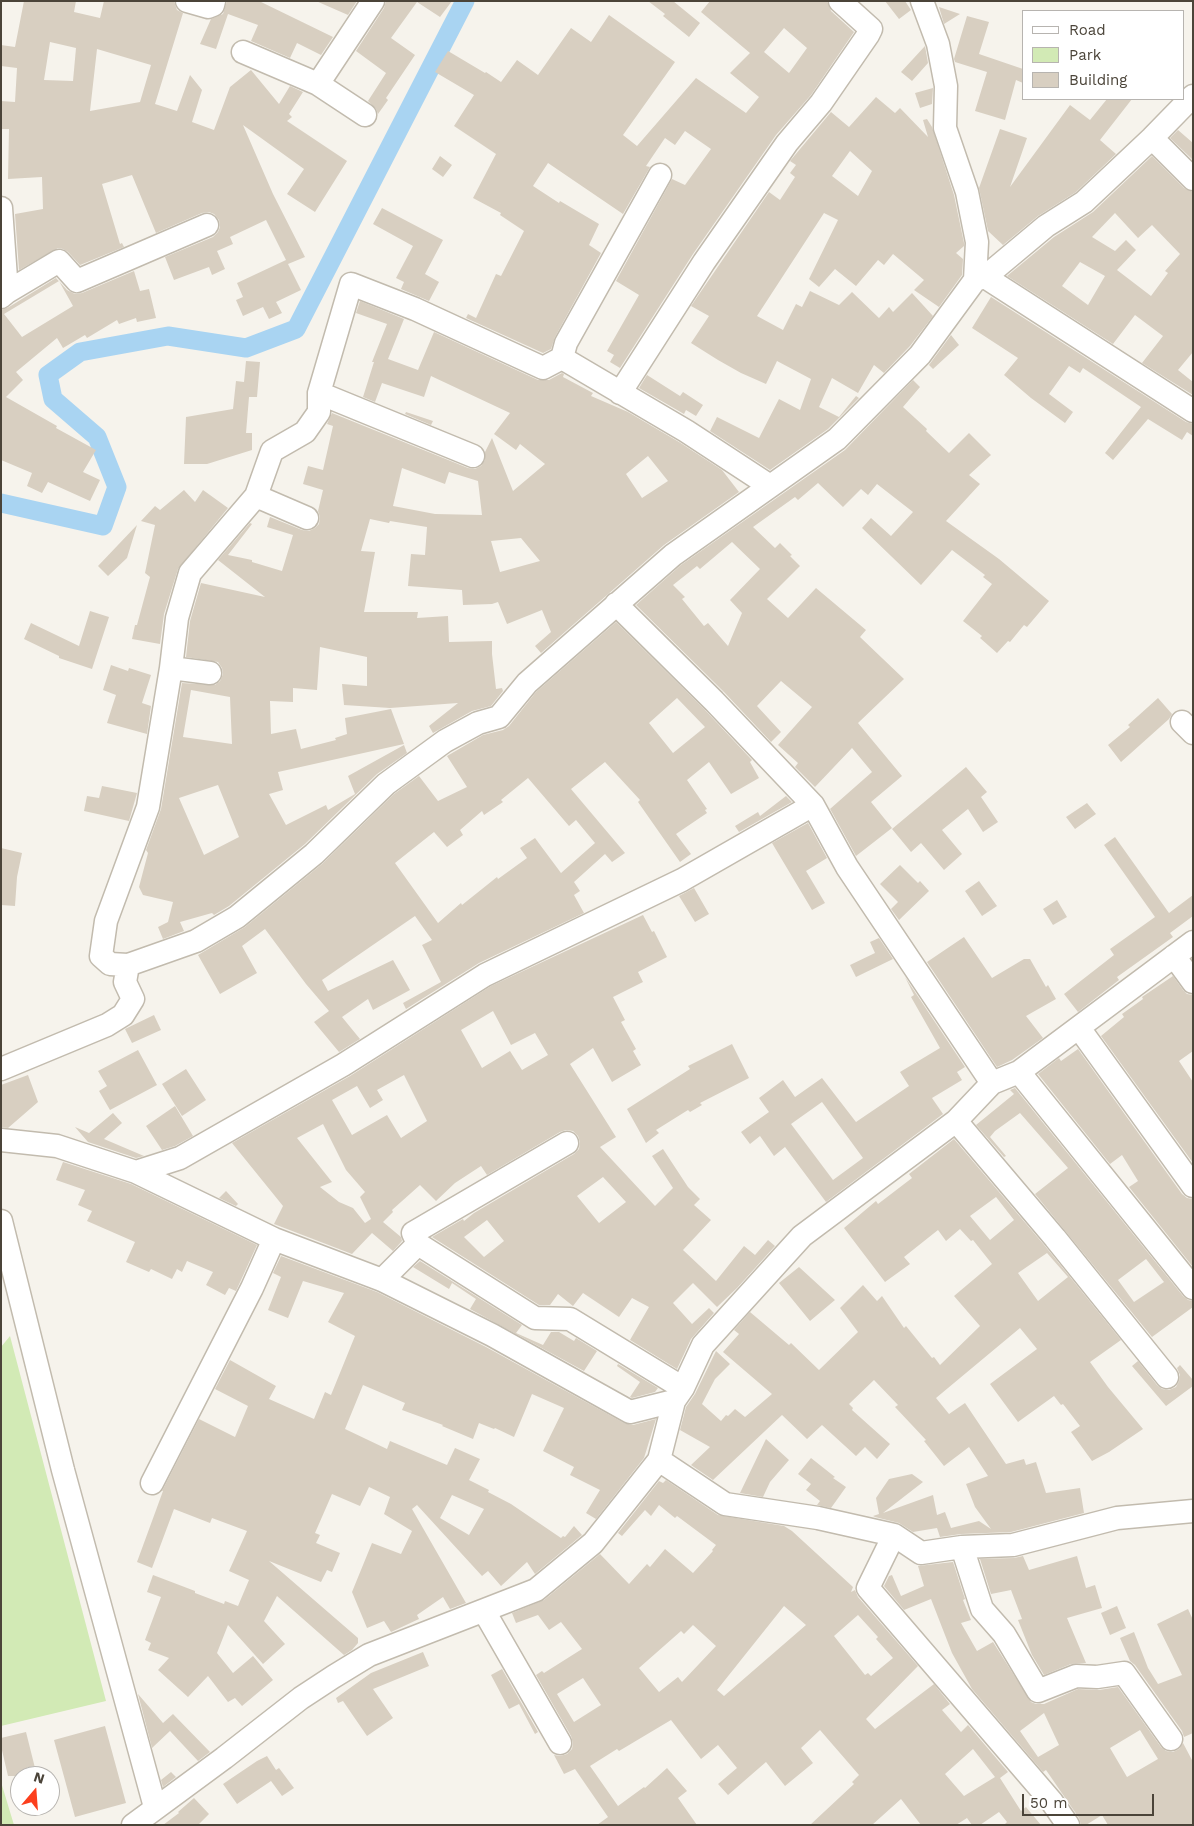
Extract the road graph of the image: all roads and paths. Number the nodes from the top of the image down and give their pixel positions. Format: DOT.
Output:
graph roads {
  1 [pos="187,1"];
  2 [pos="214,1"];
  3 [pos="373,1"];
  4 [pos="840,1"];
  5 [pos="922,1"];
  6 [pos="243,52"];
  7 [pos="318,84"];
  8 [pos="1193,96"];
  9 [pos="365,116"];
  10 [pos="1152,138"];
  11 [pos="660,175"];
  12 [pos="1193,180"];
  13 [pos="1,208"];
  14 [pos="207,225"];
  15 [pos="980,279"];
  16 [pos="4,294"];
  17 [pos="562,358"];
  18 [pos="319,393"];
  19 [pos="620,393"];
  20 [pos="1193,411"];
  21 [pos="473,456"];
  22 [pos="770,486"];
  23 [pos="256,496"];
  24 [pos="307,518"];
  25 [pos="616,604"];
  26 [pos="171,668"];
  27 [pos="210,673"];
  28 [pos="813,805"];
  29 [pos="1193,942"];
  30 [pos="1174,956"];
  31 [pos="128,965"];
  32 [pos="1193,982"];
  33 [pos="1079,1028"];
  34 [pos="1,1069"];
  35 [pos="1019,1072"];
  36 [pos="992,1083"];
  37 [pos="956,1121"];
  38 [pos="1,1140"];
  39 [pos="567,1143"];
  40 [pos="136,1172"];
  41 [pos="1193,1186"];
  42 [pos="1,1221"];
  43 [pos="274,1239"];
  44 [pos="418,1244"];
  45 [pos="382,1280"];
  46 [pos="1193,1288"];
  47 [pos="1167,1378"];
  48 [pos="679,1395"];
  49 [pos="658,1460"];
  50 [pos="152,1483"];
  51 [pos="1193,1511"];
  52 [pos="894,1534"];
  53 [pos="962,1547"];
  54 [pos="484,1611"];
  55 [pos="1171,1739"];
  56 [pos="560,1743"];
  57 [pos="155,1807"];
  58 [pos="133,1825"];
  59 [pos="1068,1825"];
  1 -- 2 [label="street"];
  3 -- 7 [label="street"];
  4 -- 19 [label="street"];
  5 -- 15 [label="street"];
  6 -- 7 [label="street"];
  7 -- 9 [label="street"];
  8 -- 10 [label="street"];
  10 -- 12 [label="street"];
  10 -- 15 [label="street"];
  11 -- 17 [label="street"];
  13 -- 16 [label="street"];
  14 -- 16 [label="street"];
  15 -- 20 [label="street"];
  15 -- 22 [label="street"];
  17 -- 18 [label="street"];
  17 -- 19 [label="street"];
  18 -- 21 [label="street"];
  18 -- 23 [label="street"];
  19 -- 22 [label="street"];
  22 -- 25 [label="street"];
  23 -- 24 [label="street"];
  23 -- 26 [label="street"];
  25 -- 28 [label="street"];
  25 -- 31 [label="street"];
  26 -- 27 [label="street"];
  26 -- 31 [label="street"];
  28 -- 36 [label="street"];
  28 -- 40 [label="street"];
  29 -- 30 [label="street"];
  30 -- 32 [label="street"];
  30 -- 33 [label="street"];
  31 -- 34 [label="street"];
  33 -- 35 [label="street"];
  33 -- 41 [label="street"];
  35 -- 36 [label="street"];
  35 -- 46 [label="street"];
  36 -- 37 [label="street"];
  37 -- 47 [label="street"];
  37 -- 48 [label="street"];
  38 -- 40 [label="street"];
  39 -- 44 [label="street"];
  40 -- 43 [label="street"];
  42 -- 57 [label="street"];
  43 -- 45 [label="street"];
  43 -- 50 [label="street"];
  44 -- 45 [label="street"];
  44 -- 48 [label="street"];
  45 -- 48 [label="street"];
  48 -- 49 [label="street"];
  49 -- 52 [label="street"];
  49 -- 54 [label="street"];
  51 -- 53 [label="street"];
  52 -- 53 [label="street"];
  52 -- 59 [label="street"];
  53 -- 55 [label="street"];
  54 -- 56 [label="street"];
  54 -- 57 [label="street"];
  57 -- 58 [label="street"];
}
